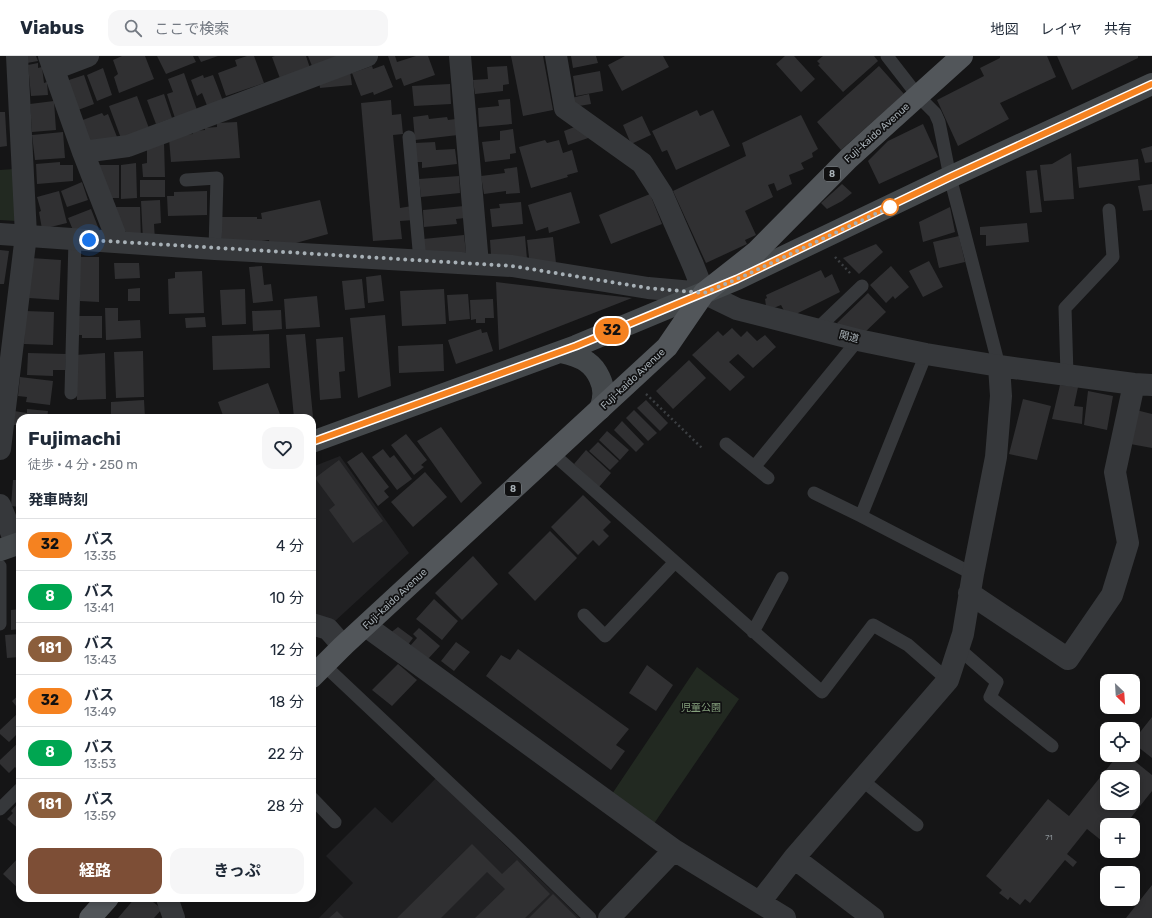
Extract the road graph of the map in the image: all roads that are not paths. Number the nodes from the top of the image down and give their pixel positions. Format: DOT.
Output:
graph roads {
  1 [pos="17,56"];
  2 [pos="88,56"];
  3 [pos="367,56"];
  4 [pos="460,56"];
  5 [pos="556,56"];
  6 [pos="887,56"];
  7 [pos="962,56"];
  8 [pos="51,62"];
  9 [pos="1152,84"];
  10 [pos="918,96"];
  11 [pos="409,137"];
  12 [pos="83,152"];
  13 [pos="950,177"];
  14 [pos="186,180"];
  15 [pos="1109,210"];
  16 [pos="0,234"];
  17 [pos="26,235"];
  18 [pos="75,239"];
  19 [pos="118,242"];
  20 [pos="215,249"];
  21 [pos="420,260"];
  22 [pos="478,264"];
  23 [pos="862,286"];
  24 [pos="704,293"];
  25 [pos="817,330"];
  26 [pos="858,340"];
  27 [pos="561,352"];
  28 [pos="926,354"];
  29 [pos="999,366"];
  30 [pos="1067,375"];
  31 [pos="1143,384"];
  32 [pos="71,393"];
  33 [pos="600,409"];
  34 [pos="316,441"];
  35 [pos="726,444"];
  36 [pos="0,449"];
  37 [pos="552,453"];
  38 [pos="755,466"];
  39 [pos="768,478"];
  40 [pos="814,493"];
  41 [pos="1,510"];
  42 [pos="861,516"];
  43 [pos="12,546"];
  44 [pos="675,562"];
  45 [pos="0,566"];
  46 [pos="782,578"];
  47 [pos="971,584"];
  48 [pos="584,615"];
  49 [pos="0,624"];
  50 [pos="316,625"];
  51 [pos="366,626"];
  52 [pos="754,632"];
  53 [pos="343,646"];
  54 [pos="958,648"];
  55 [pos="318,671"];
  56 [pos="948,680"];
  57 [pos="1052,746"];
  58 [pos="862,780"];
  59 [pos="16,793"];
  60 [pos="316,802"];
  61 [pos="0,809"];
  62 [pos="335,822"];
  63 [pos="917,825"];
  64 [pos="674,850"];
  65 [pos="794,858"];
  66 [pos="104,902"];
  67 [pos="168,902"];
  68 [pos="760,902"];
  69 [pos="90,918"];
  70 [pos="174,918"];
  71 [pos="590,918"];
  72 [pos="608,918"];
  73 [pos="785,918"];
  74 [pos="872,918"];
  1 -- 17 [label="street"];
  2 -- 8 [label="street"];
  3 -- 12 [label="street"];
  4 -- 22 [label="street"];
  5 -- 24 [label="street"];
  6 -- 10 [label="lane"];
  7 -- 10 [label="main road, Fuji-kaido Avenue / 8"];
  8 -- 12 [label="street"];
  9 -- 13 [label="main road"];
  10 -- 13 [label="lane"];
  10 -- 24 [label="main road, Fuji-kaido Avenue / 8"];
  11 -- 21 [label="lane"];
  12 -- 19 [label="street"];
  13 -- 24 [label="main road"];
  13 -- 29 [label="lane"];
  14 -- 20 [label="lane"];
  15 -- 30 [label="lane"];
  16 -- 17 [label="street"];
  17 -- 18 [label="street"];
  17 -- 36 [label="street"];
  18 -- 19 [label="street"];
  18 -- 32 [label="lane"];
  19 -- 20 [label="street"];
  20 -- 21 [label="street"];
  21 -- 22 [label="street"];
  22 -- 24 [label="street"];
  23 -- 25 [label="lane"];
  24 -- 25 [label="street, 関道"];
  24 -- 27 [label="main road"];
  24 -- 33 [label="main road, Fuji-kaido Avenue / 8"];
  25 -- 26 [label="street, 関道"];
  26 -- 28 [label="street, 関道"];
  26 -- 38 [label="lane"];
  27 -- 33 [label="main road"];
  27 -- 34 [label="main road"];
  28 -- 29 [label="street, 関道"];
  28 -- 42 [label="lane"];
  29 -- 30 [label="street, 関道"];
  29 -- 47 [label="street"];
  30 -- 31 [label="street, 関道"];
  31 -- 47 [label="street"];
  33 -- 37 [label="main road, Fuji-kaido Avenue / 8"];
  35 -- 38 [label="lane"];
  37 -- 44 [label="lane"];
  37 -- 51 [label="main road, Fuji-kaido Avenue / 8"];
  38 -- 39 [label="lane"];
  40 -- 42 [label="lane"];
  41 -- 43 [label="street"];
  42 -- 47 [label="lane"];
  44 -- 48 [label="lane"];
  44 -- 52 [label="lane"];
  45 -- 49 [label="lane"];
  46 -- 52 [label="lane"];
  47 -- 54 [label="street"];
  50 -- 53 [label="street"];
  51 -- 53 [label="main road, Fuji-kaido Avenue / 8"];
  51 -- 64 [label="street"];
  52 -- 56 [label="lane"];
  53 -- 55 [label="main road, Fuji-kaido Avenue / 8"];
  54 -- 56 [label="street"];
  54 -- 57 [label="lane"];
  55 -- 71 [label="lane"];
  56 -- 58 [label="street"];
  58 -- 63 [label="lane"];
  58 -- 65 [label="street"];
  59 -- 61 [label="lane"];
  60 -- 62 [label="lane"];
  64 -- 68 [label="street"];
  64 -- 72 [label="street"];
  65 -- 68 [label="street"];
  65 -- 74 [label="street"];
  66 -- 69 [label="main road"];
  67 -- 70 [label="street"];
  68 -- 73 [label="street"];
}
